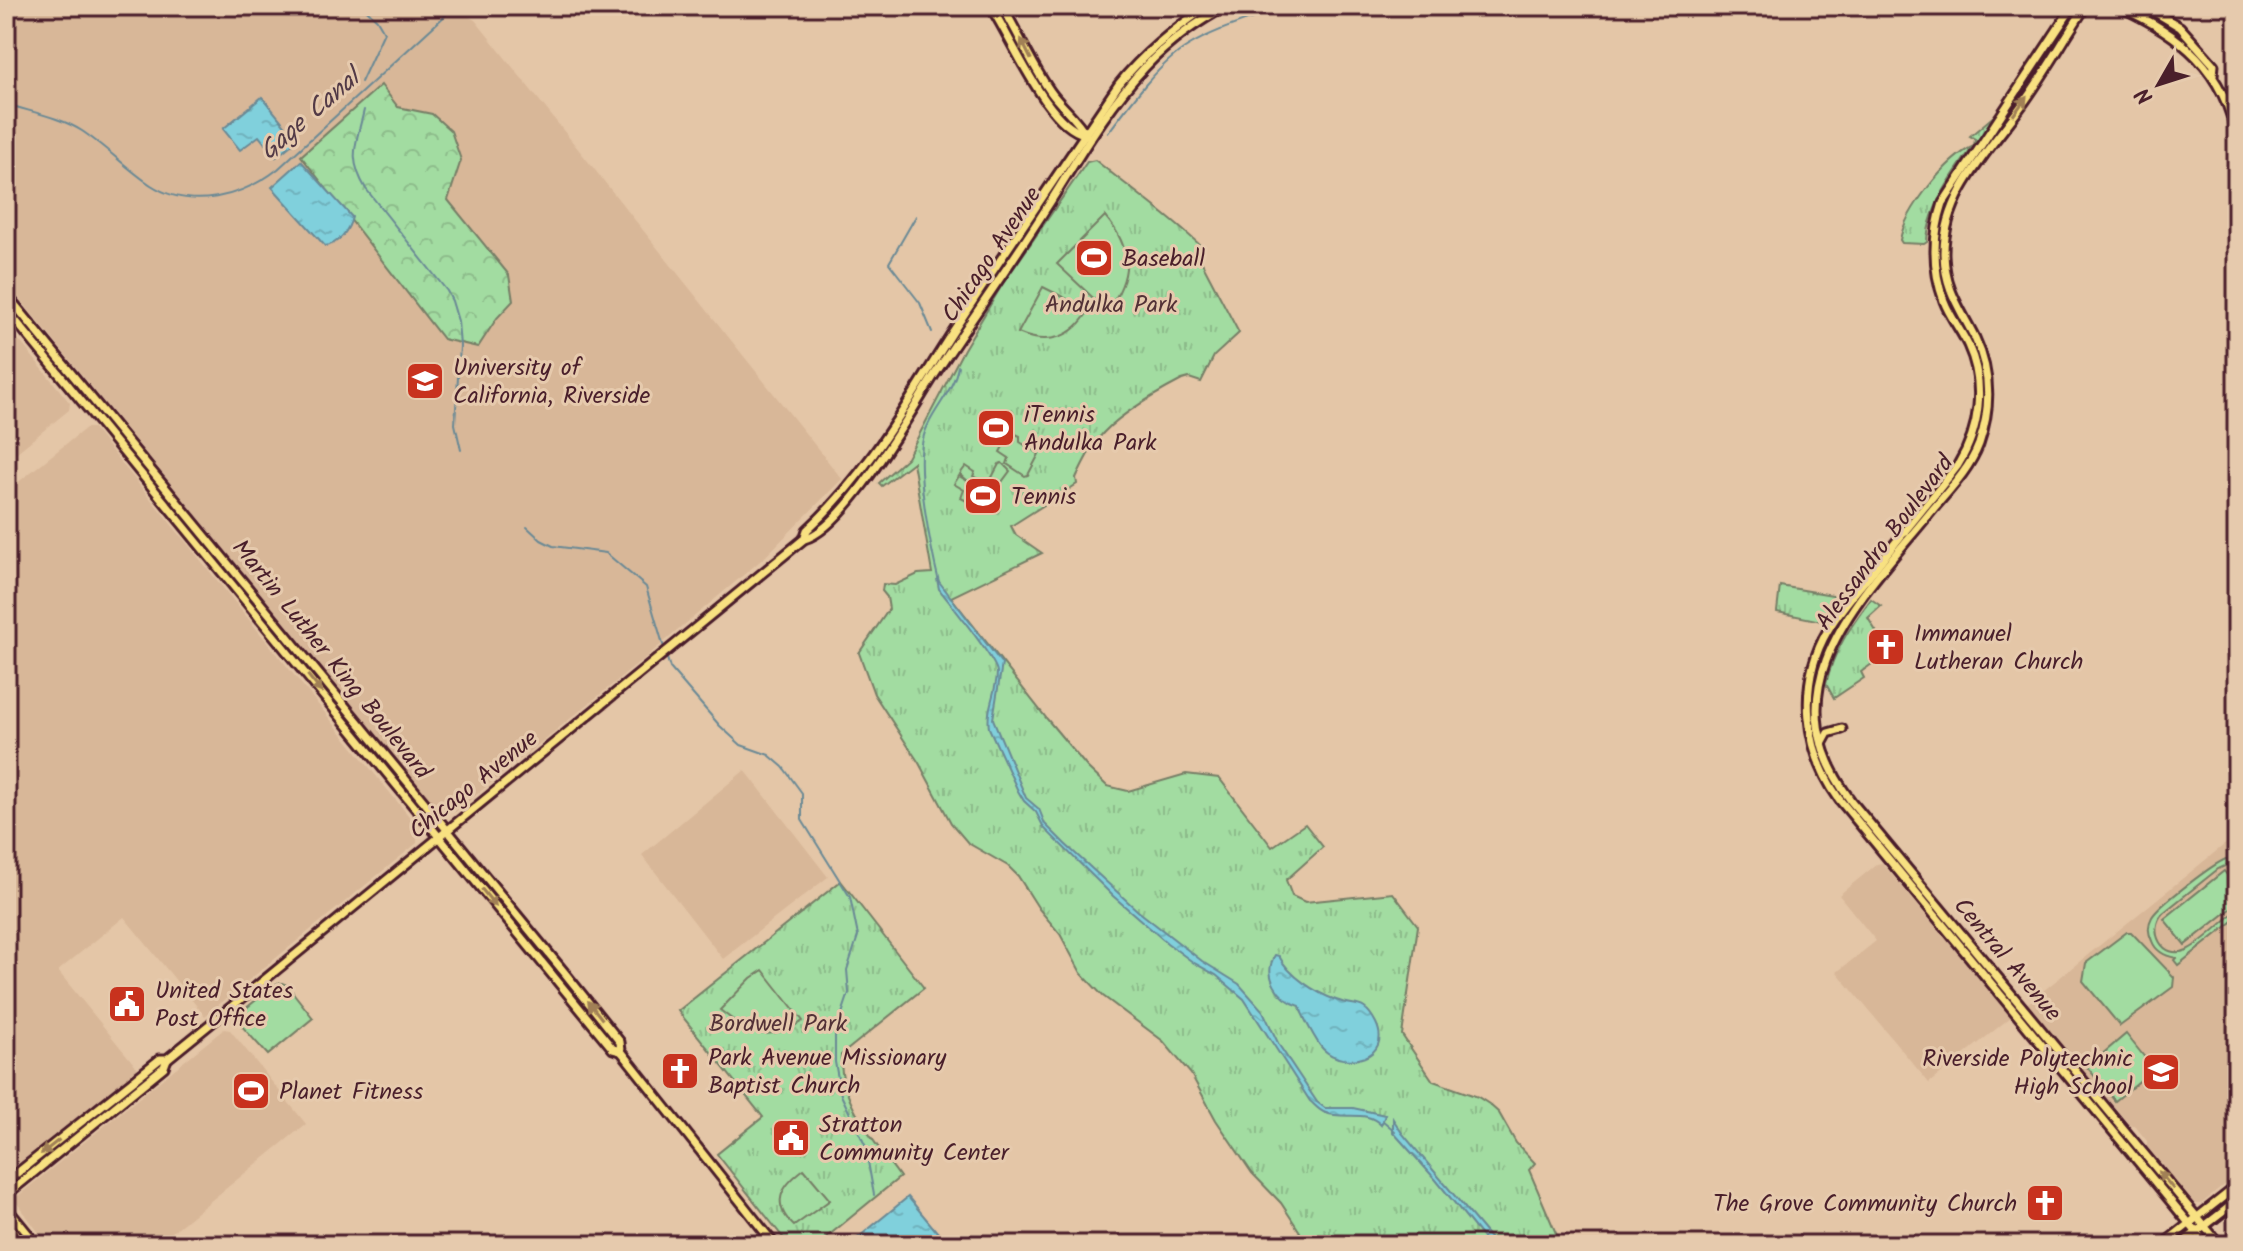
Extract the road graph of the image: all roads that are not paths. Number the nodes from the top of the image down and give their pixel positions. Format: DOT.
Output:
graph roads {
  1 [pos="990,6"];
  2 [pos="1002,6"];
  3 [pos="1208,6"];
  4 [pos="1227,6"];
  5 [pos="2073,6"];
  6 [pos="2086,6"];
  7 [pos="2118,6"];
  8 [pos="2145,6"];
  9 [pos="2213,75"];
  10 [pos="1088,137"];
  11 [pos="2237,140"];
  12 [pos="1955,198"];
  13 [pos="1934,248"];
  14 [pos="1949,289"];
  15 [pos="6,294"];
  16 [pos="6,309"];
  17 [pos="1977,373"];
  18 [pos="1988,405"];
  19 [pos="1967,447"];
  20 [pos="873,473"];
  21 [pos="858,478"];
  22 [pos="840,510"];
  23 [pos="804,539"];
  24 [pos="1819,650"];
  25 [pos="1819,686"];
  26 [pos="1814,723"];
  27 [pos="1842,729"];
  28 [pos="1822,744"];
  29 [pos="447,831"];
  30 [pos="439,838"];
  31 [pos="621,1051"];
  32 [pos="167,1059"];
  33 [pos="6,1182"];
  34 [pos="2237,1186"];
  35 [pos="6,1195"];
  36 [pos="2237,1201"];
  37 [pos="6,1207"];
  38 [pos="2197,1217"];
  39 [pos="2189,1223"];
  40 [pos="6,1224"];
  41 [pos="2204,1226"];
  42 [pos="2196,1232"];
  43 [pos="24,1245"];
  44 [pos="37,1245"];
  45 [pos="775,1245"];
  46 [pos="2162,1245"];
  47 [pos="2180,1245"];
  48 [pos="2207,1245"];
  49 [pos="2220,1245"];
  1 -- 10 [label="main road"];
  10 -- 2 [label="main road, one-way"];
  3 -- 10 [label="main road, Chicago Avenue"];
  4 -- 10 [label="main road, Chicago Avenue"];
  5 -- 13 [label="main road, Alessandro Boulevard"];
  12 -- 6 [label="main road, Alessandro Boulevard, one-way"];
  7 -- 9 [label="main road"];
  8 -- 9 [label="main road"];
  9 -- 11 [label="main road"];
  10 -- 20 [label="main road, Chicago Avenue"];
  10 -- 21 [label="main road, Chicago Avenue"];
  12 -- 13 [label="main road"];
  12 -- 14 [label="main road, Alessandro Boulevard"];
  13 -- 14 [label="main road"];
  13 -- 17 [label="main road, Alessandro Boulevard"];
  14 -- 18 [label="main road, Alessandro Boulevard"];
  15 -- 29 [label="main road, Martin Luther King Boulevard"];
  16 -- 30 [label="main road, Martin Luther King Boulevard, one-way"];
  17 -- 18 [label="main road"];
  17 -- 19 [label="main road, Alessandro Boulevard"];
  18 -- 19 [label="main road"];
  18 -- 25 [label="main road, Alessandro Boulevard"];
  19 -- 24 [label="main road, Alessandro Boulevard"];
  20 -- 21 [label="main road"];
  20 -- 22 [label="main road, Chicago Avenue"];
  21 -- 22 [label="main road"];
  21 -- 23 [label="main road, Chicago Avenue"];
  22 -- 23 [label="main road, Chicago Avenue"];
  23 -- 29 [label="main road, Chicago Avenue"];
  24 -- 25 [label="main road"];
  24 -- 26 [label="main road, Alessandro Boulevard"];
  25 -- 26 [label="main road, Alessandro Boulevard"];
  26 -- 28 [label="main road, Central Avenue"];
  26 -- 39 [label="main road, Central Avenue"];
  27 -- 28 [label="main road"];
  38 -- 28 [label="main road, Central Avenue, one-way"];
  29 -- 30 [label="main road, Chicago Avenue"];
  31 -- 29 [label="main road, Martin Luther King Boulevard, one-way"];
  30 -- 31 [label="main road, Martin Luther King Boulevard, one-way"];
  30 -- 32 [label="main road, Chicago Avenue"];
  31 -- 45 [label="main road, Martin Luther King Boulevard"];
  32 -- 33 [label="main road, Chicago Avenue, one-way"];
  32 -- 35 [label="main road, Chicago Avenue"];
  34 -- 38 [label="main road"];
  36 -- 41 [label="main road"];
  37 -- 44 [label="main road"];
  38 -- 39 [label="main road"];
  38 -- 41 [label="main road, Central Avenue"];
  39 -- 42 [label="main road, Central Avenue"];
  39 -- 46 [label="main road"];
  40 -- 43 [label="main road"];
  41 -- 42 [label="main road"];
  41 -- 49 [label="main road, Central Avenue"];
  42 -- 47 [label="main road"];
  42 -- 48 [label="main road, Central Avenue"];
}
